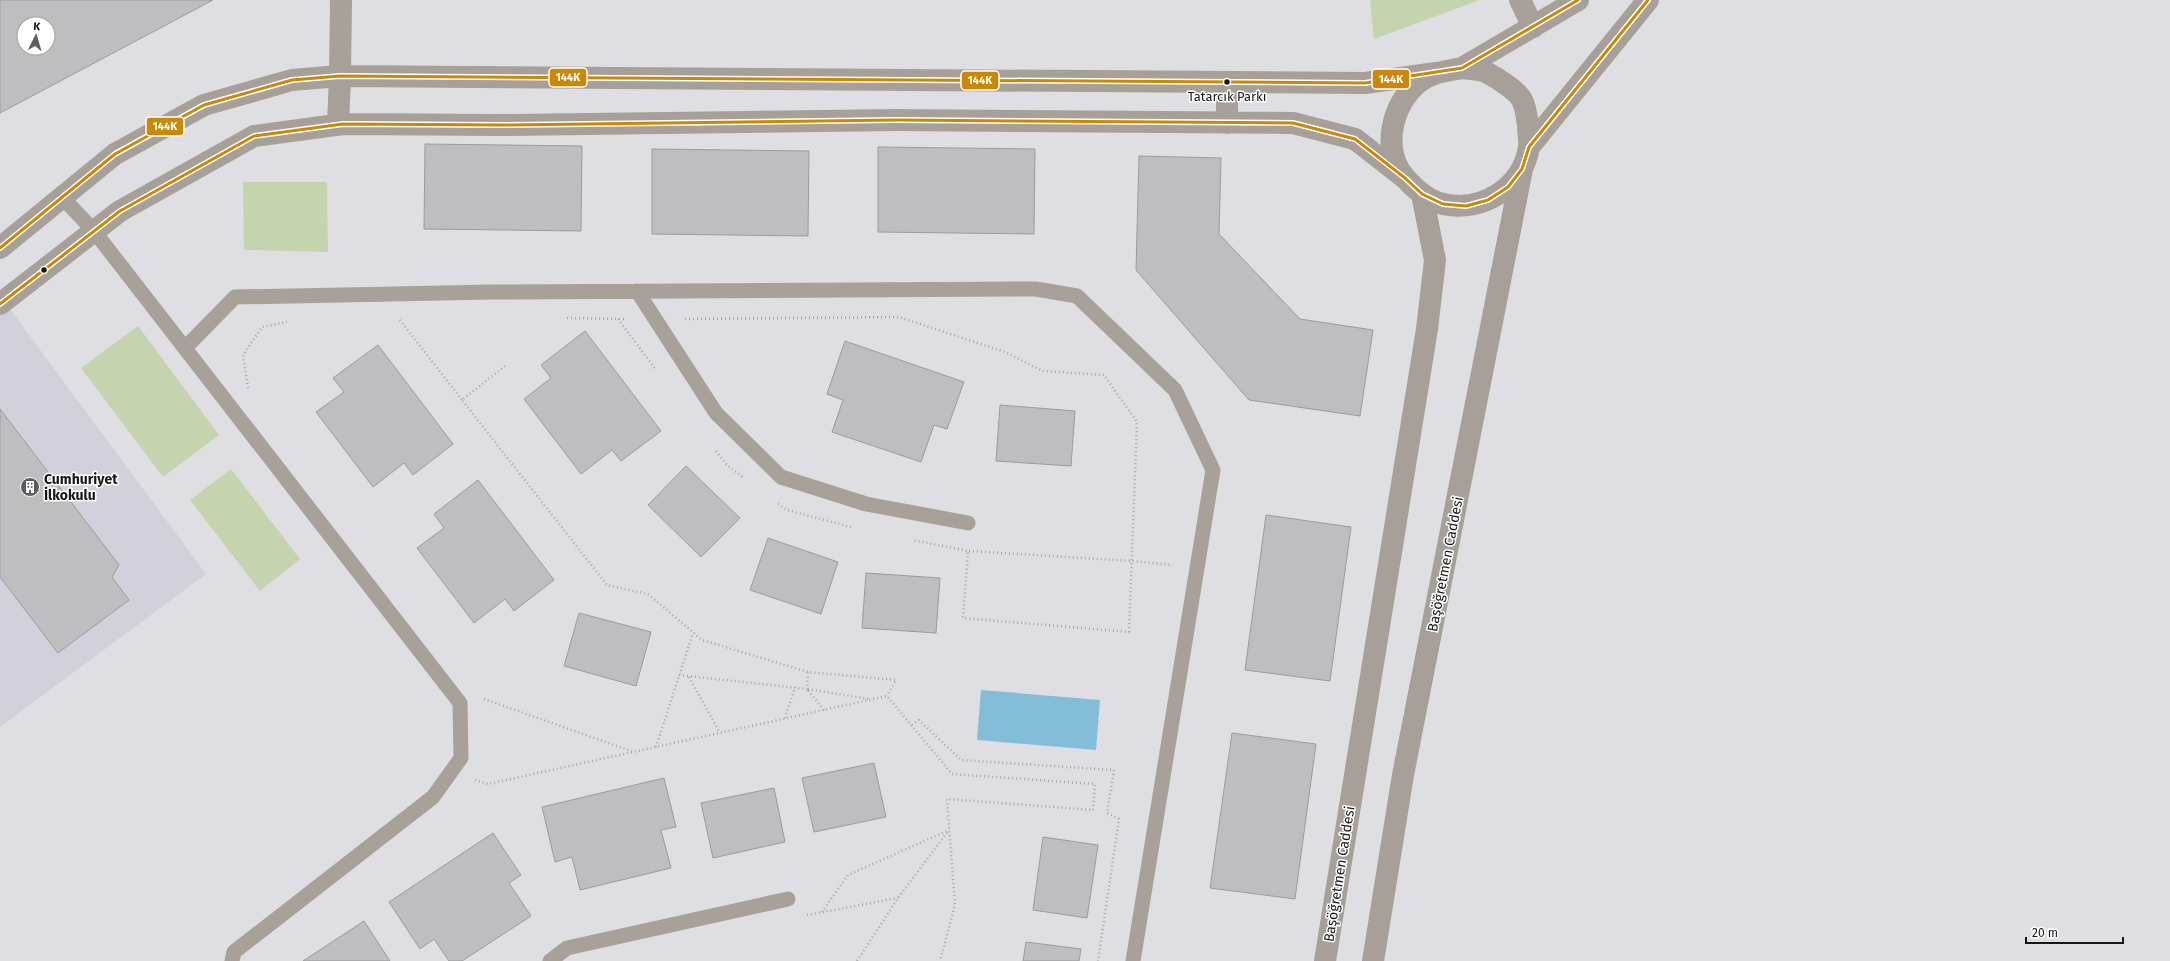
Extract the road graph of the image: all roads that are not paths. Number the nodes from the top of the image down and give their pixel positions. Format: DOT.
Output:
graph roads {
  1 [pos="341,0"];
  2 [pos="1520,0"];
  3 [pos="1578,0"];
  4 [pos="1648,0"];
  5 [pos="1533,27"];
  6 [pos="1462,68"];
  7 [pos="1436,73"];
  8 [pos="340,76"];
  9 [pos="1227,82"];
  10 [pos="1227,123"];
  11 [pos="338,125"];
  12 [pos="1530,147"];
  13 [pos="1522,169"];
  14 [pos="1405,178"];
  15 [pos="1422,194"];
  16 [pos="62,197"];
  17 [pos="94,231"];
  18 [pos="0,248"];
  19 [pos="637,291"];
  20 [pos="0,304"];
  21 [pos="184,348"];
  22 [pos="968,523"];
  23 [pos="781,900"];
  24 [pos="232,961"];
  25 [pos="550,961"];
  26 [pos="1133,961"];
  27 [pos="1325,961"];
  28 [pos="1373,961"];
  1 -- 8 [label="street"];
  2 -- 5 [label="street"];
  3 -- 5 [label="street"];
  4 -- 12 [label="street"];
  5 -- 6 [label="street"];
  6 -- 7 [label="street, Başöğretmen Caddesi"];
  6 -- 12 [label="street, Başöğretmen Caddesi"];
  7 -- 9 [label="street"];
  7 -- 14 [label="street, Başöğretmen Caddesi"];
  8 -- 9 [label="street"];
  8 -- 11 [label="street"];
  8 -- 16 [label="street"];
  9 -- 10 [label="street"];
  10 -- 11 [label="street"];
  10 -- 14 [label="street"];
  11 -- 17 [label="street"];
  12 -- 13 [label="street, Başöğretmen Caddesi"];
  13 -- 15 [label="street, Başöğretmen Caddesi"];
  13 -- 28 [label="street, Başöğretmen Caddesi"];
  14 -- 15 [label="street, Başöğretmen Caddesi"];
  15 -- 27 [label="street, Başöğretmen Caddesi"];
  16 -- 17 [label="lane"];
  16 -- 18 [label="street"];
  17 -- 20 [label="street"];
  17 -- 21 [label="lane"];
  19 -- 21 [label="lane"];
  19 -- 22 [label="lane"];
  19 -- 26 [label="lane"];
  21 -- 24 [label="lane"];
  23 -- 25 [label="lane"];
}
